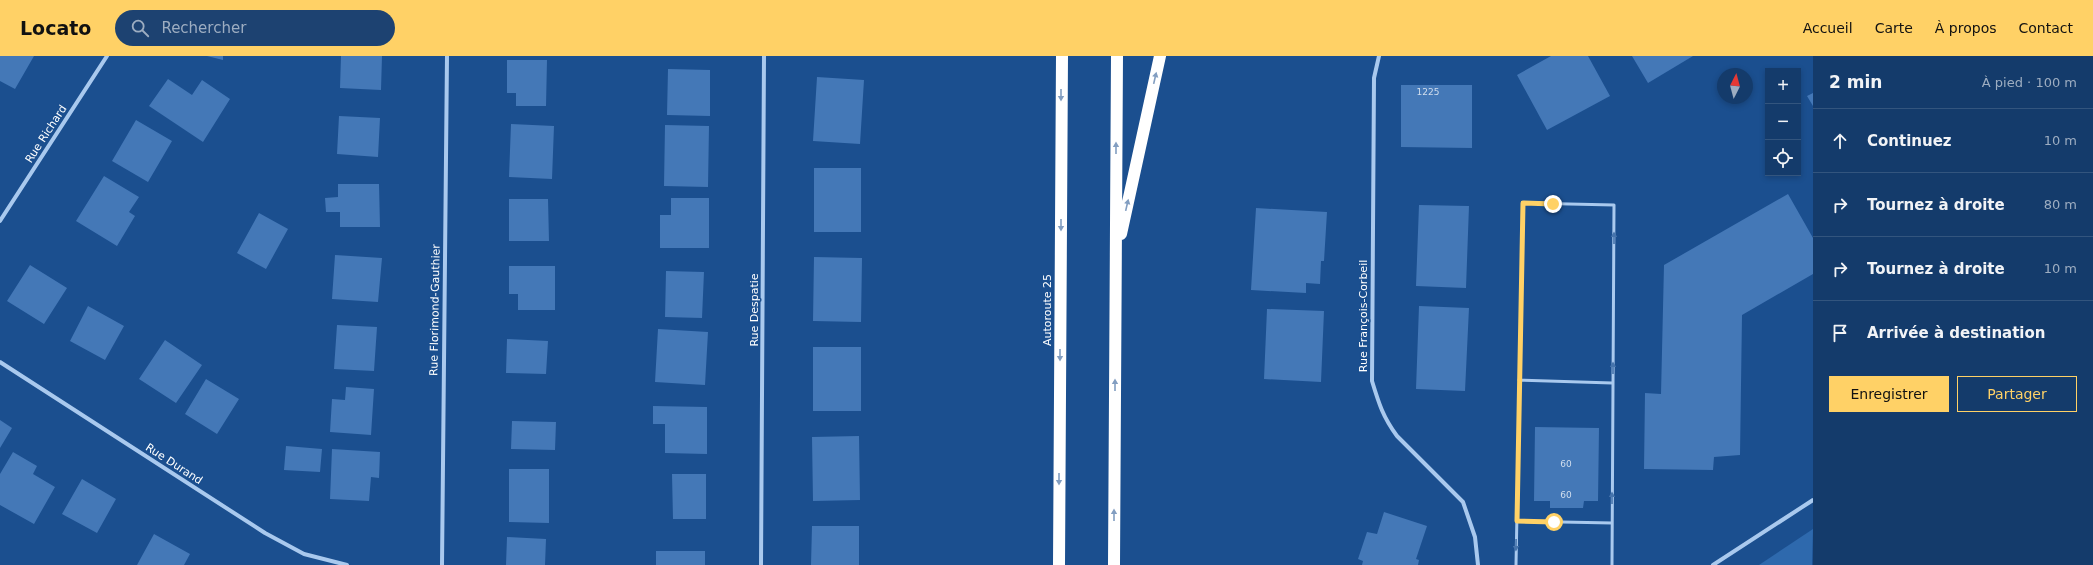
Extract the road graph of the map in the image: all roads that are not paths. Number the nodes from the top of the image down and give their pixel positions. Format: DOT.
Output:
graph roads {
  1 [pos="107,56"];
  2 [pos="447,56"];
  3 [pos="764,56"];
  4 [pos="1062,56"];
  5 [pos="1117,56"];
  6 [pos="1160,56"];
  7 [pos="1379,56"];
  8 [pos="0,221"];
  9 [pos="1116,257"];
  10 [pos="0,362"];
  11 [pos="1519,380"];
  12 [pos="1612,383"];
  13 [pos="1813,500"];
  14 [pos="1517,521"];
  15 [pos="1612,523"];
  16 [pos="347,565"];
  17 [pos="442,565"];
  18 [pos="761,565"];
  19 [pos="1059,565"];
  20 [pos="1114,565"];
  21 [pos="1478,565"];
  22 [pos="1516,565"];
  23 [pos="1612,565"];
  24 [pos="1713,565"];
  1 -- 8 [label="street, Rue Richard"];
  2 -- 17 [label="street, Rue Florimond-Gauthier"];
  3 -- 18 [label="street, Rue Despatie"];
  4 -- 19 [label="highway, Autoroute 25, one-way"];
  9 -- 5 [label="highway, one-way"];
  9 -- 6 [label="highway, one-way"];
  7 -- 21 [label="street, Rue François-Corbeil"];
  20 -- 9 [label="highway, one-way"];
  10 -- 16 [label="street, Rue Durand"];
  11 -- 12 [label="lane"];
  12 -- 11 [label="lane, one-way"];
  11 -- 14 [label="lane"];
  15 -- 12 [label="lane, one-way"];
  13 -- 24 [label="street"];
  14 -- 15 [label="lane"];
  14 -- 22 [label="lane, one-way"];
  15 -- 23 [label="lane"];
}
